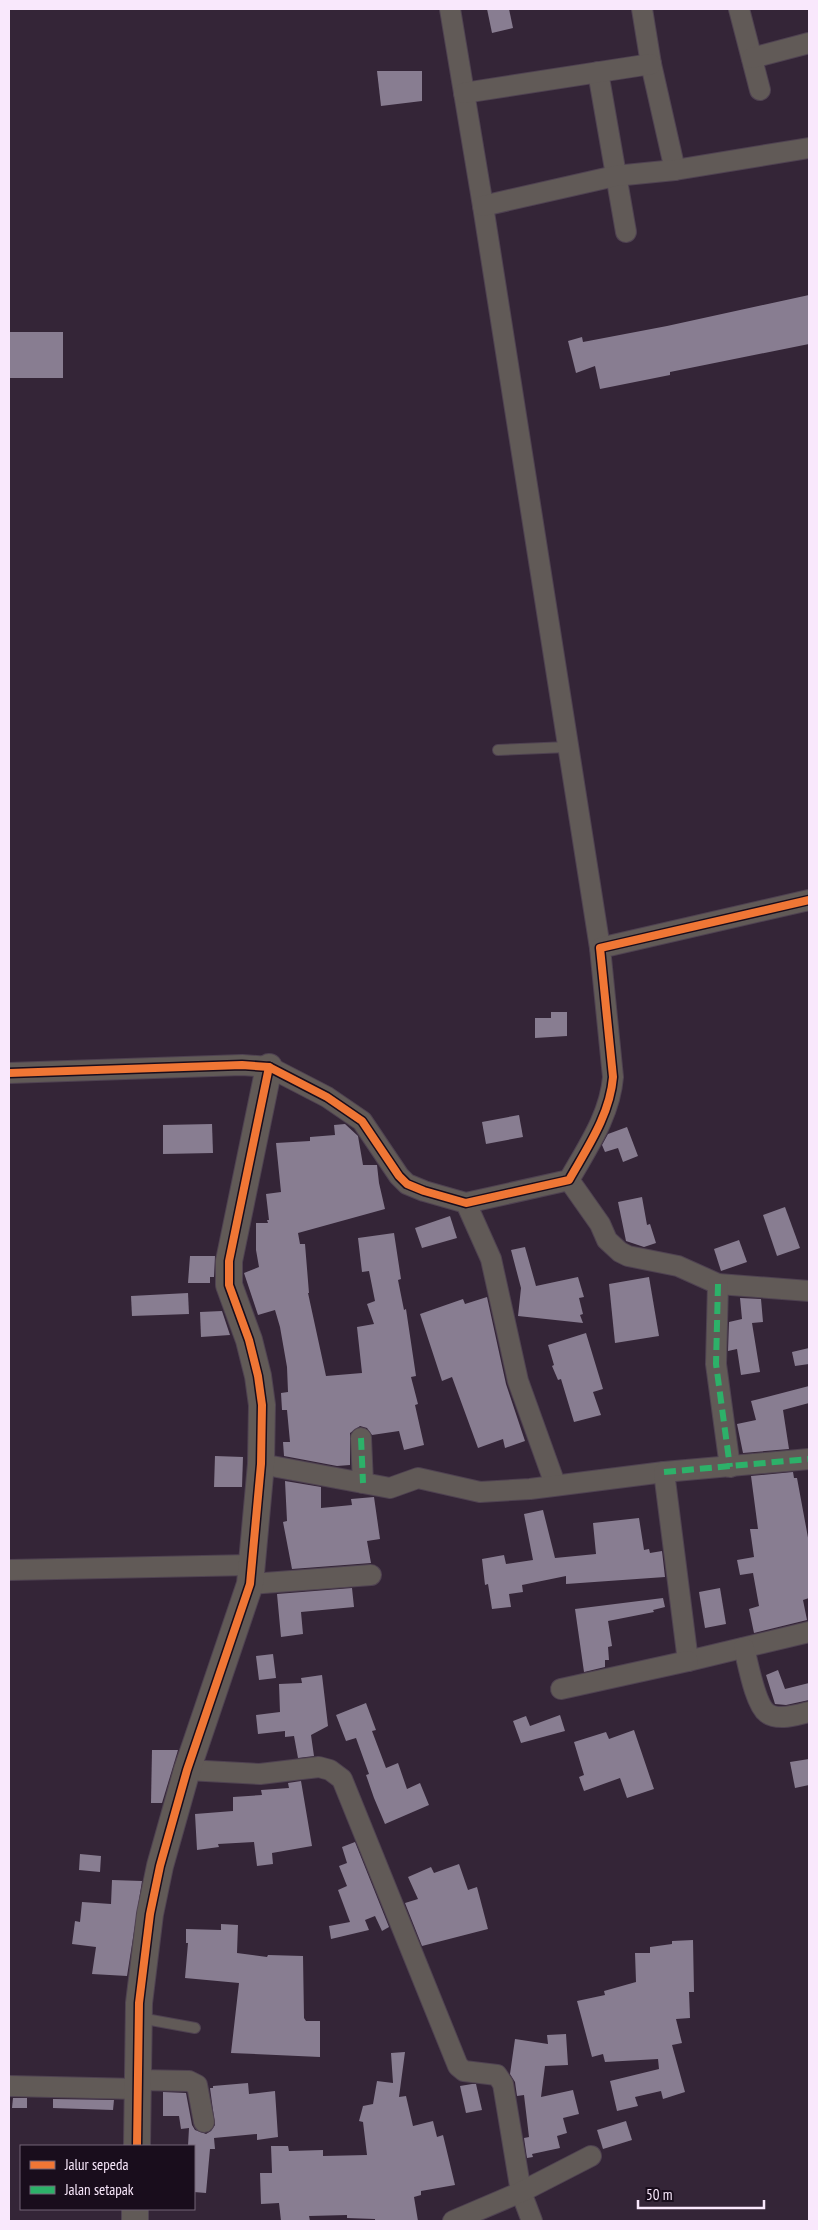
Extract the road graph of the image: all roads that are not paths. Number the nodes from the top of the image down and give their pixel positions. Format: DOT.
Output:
graph roads {
  1 [pos="450,9"];
  2 [pos="642,9"];
  3 [pos="740,9"];
  4 [pos="809,43"];
  5 [pos="752,58"];
  6 [pos="651,64"];
  7 [pos="598,72"];
  8 [pos="760,90"];
  9 [pos="464,93"];
  10 [pos="809,148"];
  11 [pos="675,170"];
  12 [pos="616,176"];
  13 [pos="483,206"];
  14 [pos="626,232"];
  15 [pos="568,747"];
  16 [pos="498,750"];
  17 [pos="809,900"];
  18 [pos="600,948"];
  19 [pos="269,1067"];
  20 [pos="9,1073"];
  21 [pos="569,1180"];
  22 [pos="466,1203"];
  23 [pos="718,1284"];
  24 [pos="809,1290"];
  25 [pos="361,1438"];
  26 [pos="809,1459"];
  27 [pos="261,1464"];
  28 [pos="730,1467"];
  29 [pos="664,1472"];
  30 [pos="363,1483"];
  31 [pos="555,1484"];
  32 [pos="9,1570"];
  33 [pos="250,1575"];
  34 [pos="371,1575"];
  35 [pos="809,1632"];
  36 [pos="744,1648"];
  37 [pos="688,1662"];
  38 [pos="562,1689"];
  39 [pos="809,1712"];
  40 [pos="187,1770"];
  41 [pos="139,2018"];
  42 [pos="195,2028"];
  43 [pos="138,2085"];
  44 [pos="9,2086"];
  45 [pos="204,2122"];
  46 [pos="137,2145"];
  47 [pos="591,2156"];
  48 [pos="521,2192"];
  49 [pos="453,2221"];
  50 [pos="532,2221"];
  1 -- 9 [label="street"];
  2 -- 6 [label="street"];
  3 -- 5 [label="street"];
  4 -- 5 [label="street"];
  5 -- 8 [label="street"];
  6 -- 7 [label="street"];
  6 -- 11 [label="street"];
  7 -- 9 [label="street"];
  7 -- 12 [label="street"];
  9 -- 13 [label="street"];
  10 -- 11 [label="street"];
  11 -- 12 [label="street"];
  12 -- 13 [label="street"];
  12 -- 14 [label="street"];
  13 -- 15 [label="street"];
  15 -- 16 [label="lane"];
  15 -- 18 [label="street"];
  17 -- 18 [label="street"];
  18 -- 21 [label="street"];
  19 -- 20 [label="street"];
  19 -- 22 [label="street"];
  19 -- 27 [label="street"];
  21 -- 22 [label="street"];
  21 -- 23 [label="street"];
  22 -- 31 [label="street"];
  23 -- 24 [label="street"];
  23 -- 28 [label="street"];
  25 -- 30 [label="street"];
  26 -- 28 [label="street"];
  27 -- 30 [label="street"];
  27 -- 33 [label="street"];
  28 -- 29 [label="street"];
  29 -- 31 [label="street"];
  29 -- 37 [label="street"];
  30 -- 31 [label="street"];
  32 -- 33 [label="street"];
  33 -- 34 [label="street"];
  33 -- 40 [label="street"];
  35 -- 36 [label="street"];
  36 -- 37 [label="street"];
  36 -- 39 [label="street"];
  37 -- 38 [label="street"];
  40 -- 41 [label="street"];
  40 -- 48 [label="street"];
  41 -- 42 [label="lane"];
  41 -- 43 [label="street"];
  43 -- 44 [label="street"];
  43 -- 45 [label="street"];
  43 -- 46 [label="street"];
  47 -- 48 [label="street"];
  48 -- 49 [label="street"];
  48 -- 50 [label="street"];
}
